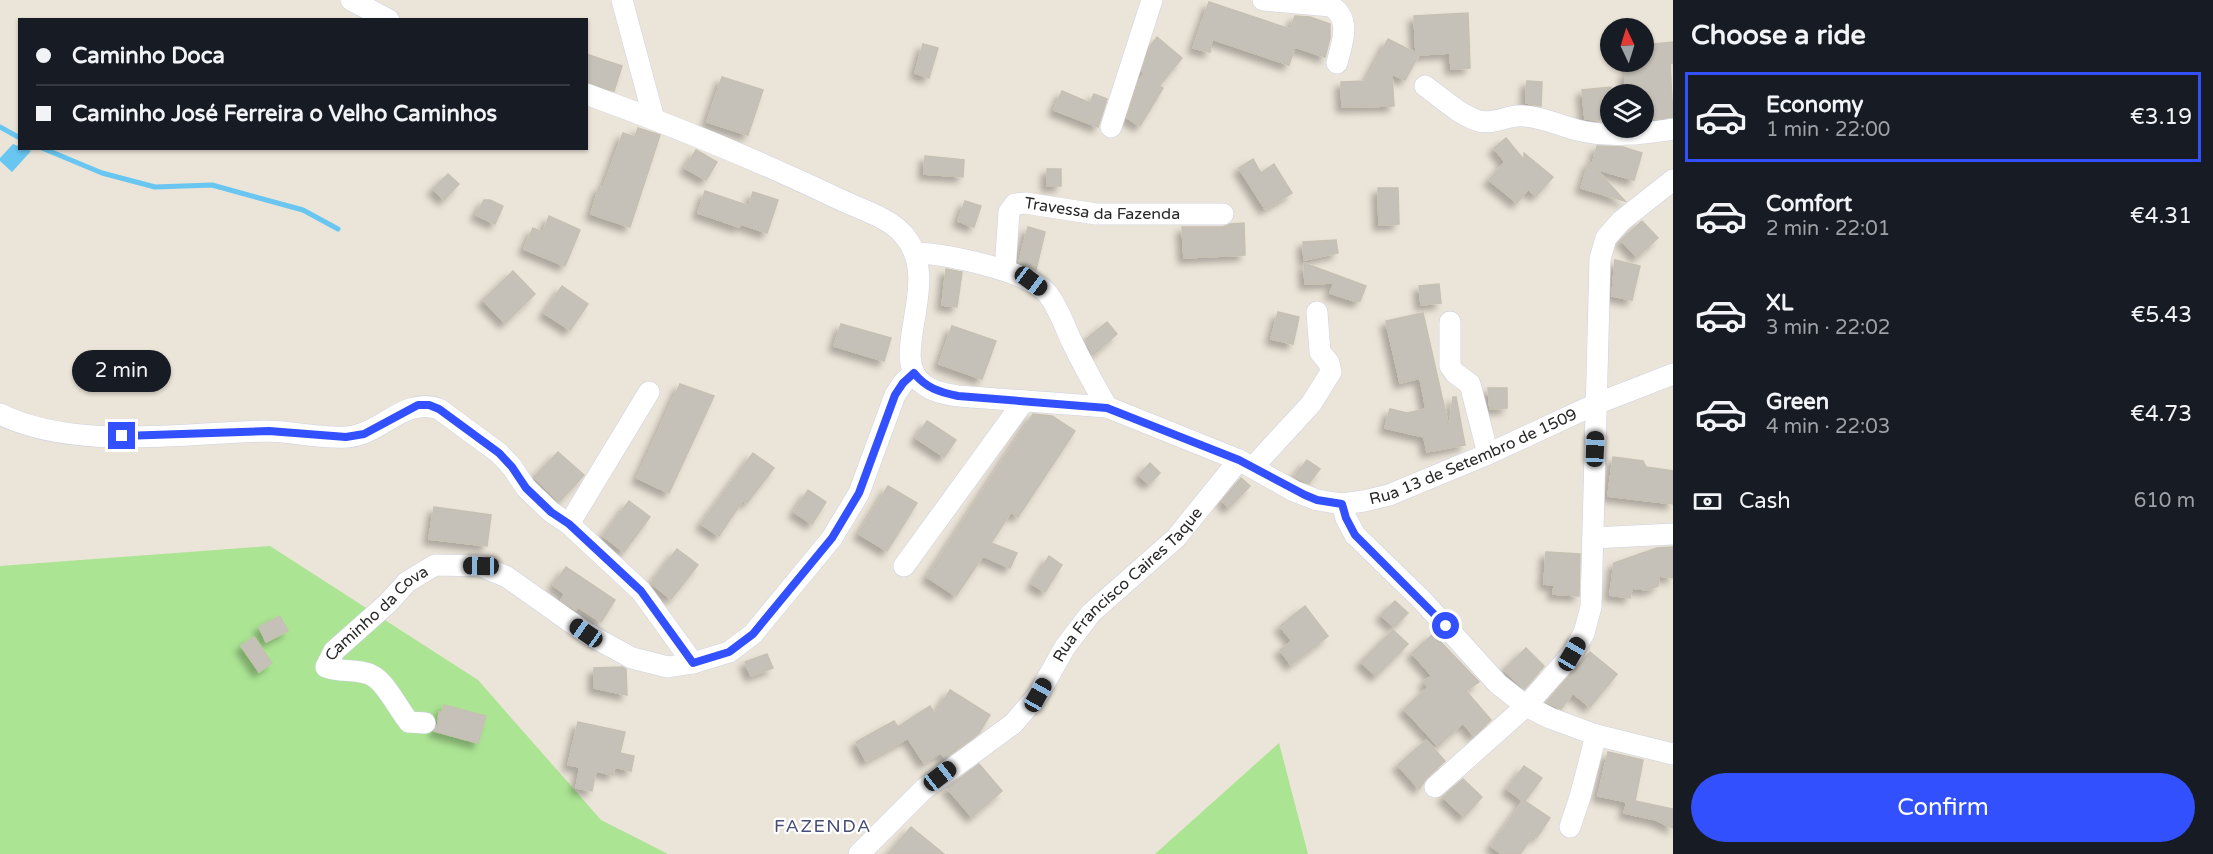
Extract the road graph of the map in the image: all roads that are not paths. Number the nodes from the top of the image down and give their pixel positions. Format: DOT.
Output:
graph roads {
  1 [pos="351,0"];
  2 [pos="622,0"];
  3 [pos="1152,0"];
  4 [pos="1263,0"];
  5 [pos="385,18"];
  6 [pos="1337,63"];
  7 [pos="1425,86"];
  8 [pos="588,95"];
  9 [pos="654,119"];
  10 [pos="1111,127"];
  11 [pos="1673,129"];
  12 [pos="1673,180"];
  13 [pos="1223,214"];
  14 [pos="916,253"];
  15 [pos="1005,270"];
  16 [pos="1317,312"];
  17 [pos="1450,322"];
  18 [pos="914,373"];
  19 [pos="1673,374"];
  20 [pos="649,392"];
  21 [pos="1024,401"];
  22 [pos="1596,404"];
  23 [pos="1107,408"];
  24 [pos="0,414"];
  25 [pos="1488,454"];
  26 [pos="1246,464"];
  27 [pos="1342,504"];
  28 [pos="569,524"];
  29 [pos="1673,534"];
  30 [pos="1593,538"];
  31 [pos="904,566"];
  32 [pos="693,663"];
  33 [pos="1526,706"];
  34 [pos="426,723"];
  35 [pos="1596,735"];
  36 [pos="1673,754"];
  37 [pos="1436,787"];
  38 [pos="1570,827"];
  39 [pos="860,854"];
  1 -- 5 [label="street"];
  2 -- 9 [label="street"];
  3 -- 10 [label="street"];
  4 -- 6 [label="street"];
  7 -- 11 [label="street"];
  8 -- 9 [label="street"];
  9 -- 14 [label="street"];
  12 -- 22 [label="street"];
  13 -- 15 [label="street, Travessa da Fazenda"];
  14 -- 15 [label="street"];
  14 -- 18 [label="street"];
  15 -- 23 [label="street"];
  16 -- 26 [label="street, Rua Francisco Caires Taque"];
  17 -- 25 [label="street"];
  18 -- 21 [label="street"];
  18 -- 32 [label="street, Caminho da Cova"];
  19 -- 22 [label="street, Rua 13 de Setembro de 1509"];
  20 -- 28 [label="street"];
  21 -- 23 [label="street"];
  21 -- 31 [label="street"];
  22 -- 25 [label="street, Rua 13 de Setembro de 1509"];
  22 -- 30 [label="street"];
  23 -- 26 [label="street, Rua 13 de Setembro de 1509"];
  24 -- 28 [label="street"];
  25 -- 27 [label="street, Rua 13 de Setembro de 1509"];
  26 -- 27 [label="street, Rua 13 de Setembro de 1509"];
  26 -- 39 [label="street, Rua Francisco Caires Taque"];
  27 -- 33 [label="street"];
  28 -- 32 [label="street"];
  29 -- 30 [label="street"];
  30 -- 33 [label="street"];
  32 -- 34 [label="street, Caminho da Cova"];
  33 -- 35 [label="street"];
  33 -- 37 [label="street"];
  35 -- 36 [label="street"];
  35 -- 38 [label="street"];
}
